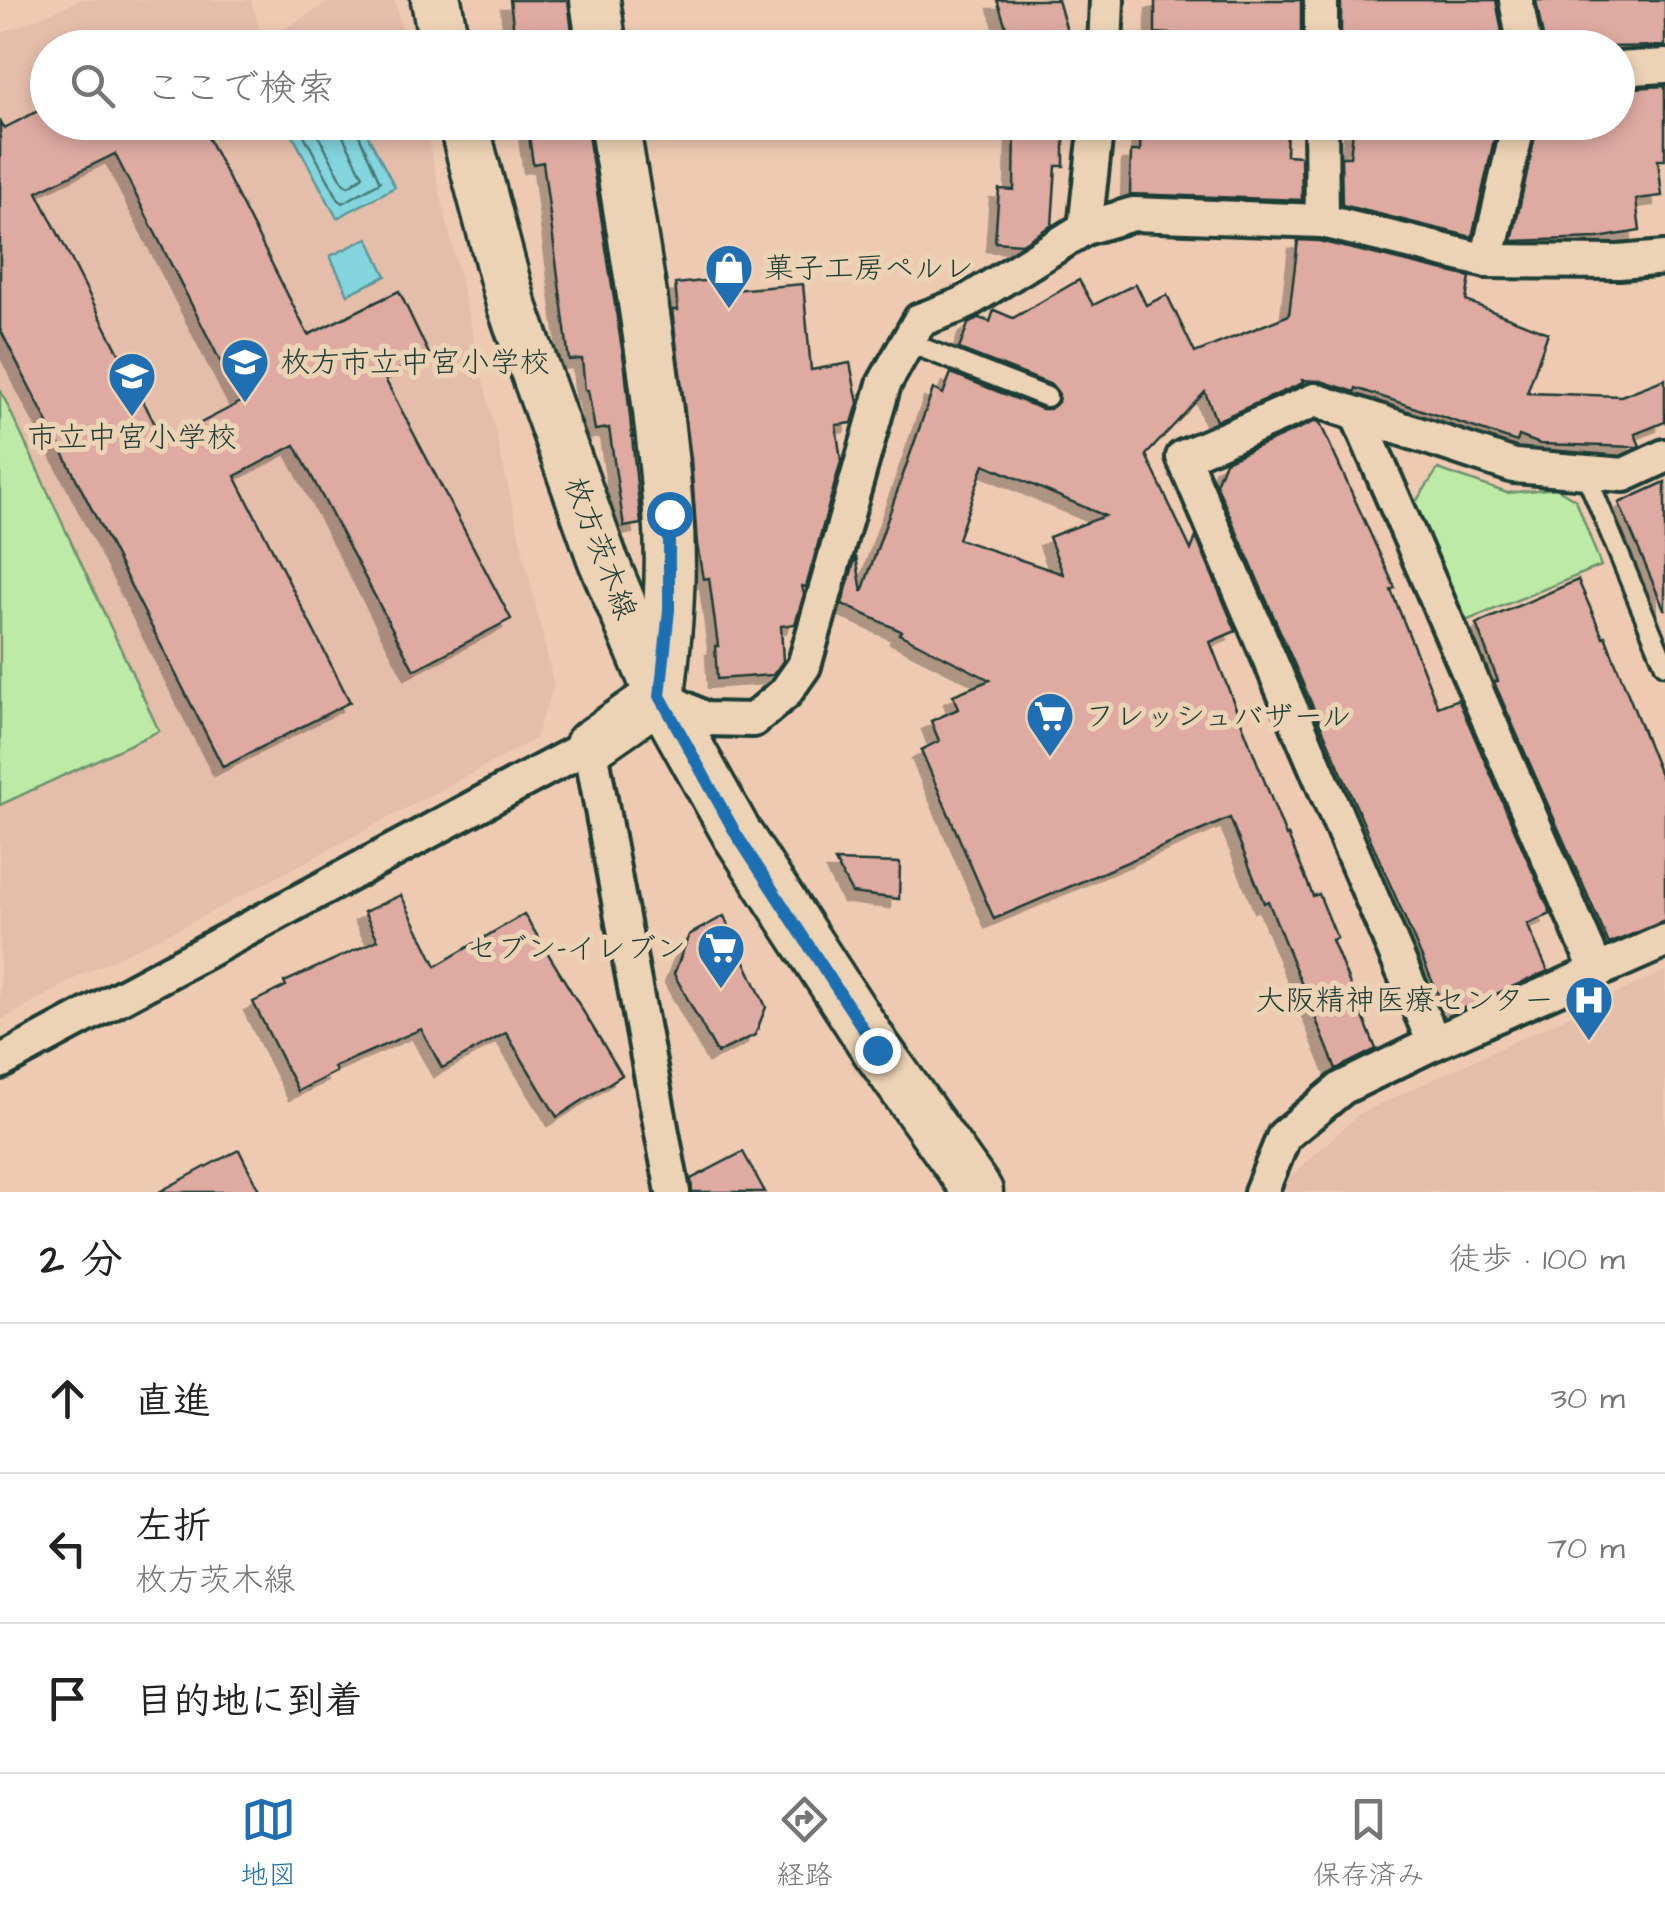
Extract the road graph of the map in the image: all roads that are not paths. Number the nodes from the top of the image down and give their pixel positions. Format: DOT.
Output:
graph roads {
  1 [pos="436,0"];
  2 [pos="595,0"];
  3 [pos="1107,0"];
  4 [pos="1320,0"];
  5 [pos="1516,0"];
  6 [pos="442,30"];
  7 [pos="599,30"];
  8 [pos="1106,30"];
  9 [pos="1321,30"];
  10 [pos="1522,30"];
  11 [pos="1665,66"];
  12 [pos="1635,68"];
  13 [pos="469,140"];
  14 [pos="617,140"];
  15 [pos="1095,140"];
  16 [pos="1322,140"];
  17 [pos="1514,140"];
  18 [pos="1322,220"];
  19 [pos="1086,228"];
  20 [pos="1665,258"];
  21 [pos="1487,261"];
  22 [pos="908,342"];
  23 [pos="1047,397"];
  24 [pos="1357,414"];
  25 [pos="1665,456"];
  26 [pos="1586,472"];
  27 [pos="1665,665"];
  28 [pos="660,696"];
  29 [pos="590,745"];
  30 [pos="1665,941"];
  31 [pos="1597,970"];
  32 [pos="1434,1043"];
  33 [pos="0,1062"];
  34 [pos="672,1192"];
  35 [pos="978,1192"];
  36 [pos="1262,1192"];
  1 -- 6 [label="main road"];
  2 -- 7 [label="main road"];
  3 -- 8 [label="street"];
  4 -- 9 [label="street"];
  5 -- 10 [label="street"];
  11 -- 12 [label="street"];
  13 -- 28 [label="main road, 枚方茨木線"];
  14 -- 28 [label="main road"];
  15 -- 19 [label="street"];
  16 -- 18 [label="street"];
  17 -- 21 [label="street"];
  18 -- 19 [label="street"];
  18 -- 21 [label="street"];
  19 -- 22 [label="street"];
  20 -- 21 [label="street"];
  22 -- 23 [label="lane"];
  22 -- 28 [label="street"];
  24 -- 26 [label="street"];
  24 -- 31 [label="street"];
  24 -- 32 [label="street"];
  25 -- 26 [label="street"];
  26 -- 27 [label="lane"];
  28 -- 29 [label="main road"];
  28 -- 35 [label="main road, 枚方茨木線"];
  29 -- 33 [label="street"];
  29 -- 34 [label="street"];
  30 -- 31 [label="street"];
  31 -- 32 [label="street"];
  32 -- 36 [label="street"];
}
